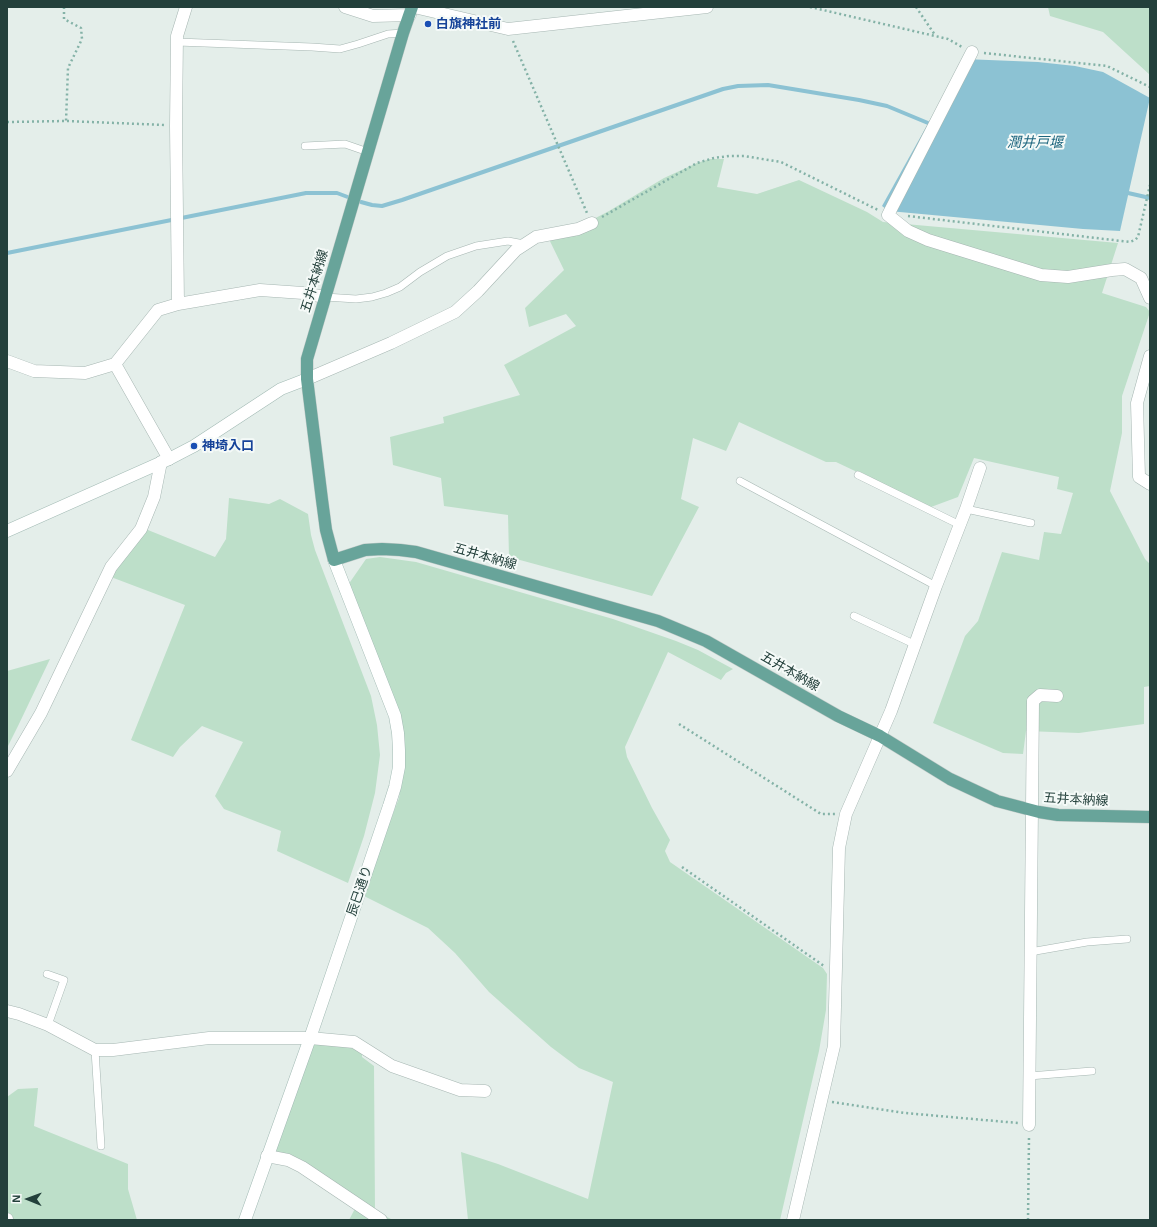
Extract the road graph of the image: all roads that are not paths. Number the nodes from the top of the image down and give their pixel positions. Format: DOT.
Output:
graph roads {
  1 [pos="186,7"];
  2 [pos="345,7"];
  3 [pos="707,7"];
  4 [pos="412,10"];
  5 [pos="403,33"];
  6 [pos="177,42"];
  7 [pos="972,52"];
  8 [pos="305,146"];
  9 [pos="368,152"];
  10 [pos="592,223"];
  11 [pos="524,244"];
  12 [pos="325,297"];
  13 [pos="1150,298"];
  14 [pos="178,304"];
  15 [pos="1150,356"];
  16 [pos="7,361"];
  17 [pos="115,364"];
  18 [pos="307,379"];
  19 [pos="165,461"];
  20 [pos="980,468"];
  21 [pos="858,475"];
  22 [pos="740,481"];
  23 [pos="1150,484"];
  24 [pos="966,509"];
  25 [pos="1030,523"];
  26 [pos="960,526"];
  27 [pos="7,531"];
  28 [pos="334,560"];
  29 [pos="936,586"];
  30 [pos="854,616"];
  31 [pos="916,645"];
  32 [pos="1057,696"];
  33 [pos="880,736"];
  34 [pos="7,771"];
  35 [pos="1032,810"];
  36 [pos="1150,817"];
  37 [pos="1127,939"];
  38 [pos="1030,952"];
  39 [pos="47,974"];
  40 [pos="7,1011"];
  41 [pos="48,1025"];
  42 [pos="310,1038"];
  43 [pos="95,1050"];
  44 [pos="1092,1071"];
  45 [pos="1029,1076"];
  46 [pos="485,1091"];
  47 [pos="1029,1124"];
  48 [pos="101,1146"];
  49 [pos="267,1156"];
  50 [pos="245,1220"];
  51 [pos="381,1220"];
  52 [pos="793,1220"];
  1 -- 6 [label="street"];
  2 -- 4 [label="street"];
  3 -- 4 [label="street"];
  4 -- 5 [label="main road, 五井本納線"];
  5 -- 6 [label="lane"];
  5 -- 9 [label="main road, 五井本納線"];
  6 -- 14 [label="street"];
  7 -- 13 [label="street"];
  8 -- 9 [label="lane"];
  9 -- 12 [label="main road, 五井本納線"];
  10 -- 11 [label="street"];
  11 -- 12 [label="lane"];
  11 -- 18 [label="street"];
  12 -- 14 [label="street"];
  12 -- 18 [label="main road, 五井本納線"];
  14 -- 17 [label="street"];
  15 -- 23 [label="street"];
  16 -- 17 [label="street"];
  17 -- 19 [label="street"];
  18 -- 19 [label="street"];
  18 -- 28 [label="main road, 五井本納線"];
  19 -- 27 [label="street"];
  19 -- 34 [label="street"];
  20 -- 24 [label="street"];
  21 -- 26 [label="lane"];
  22 -- 29 [label="lane"];
  24 -- 25 [label="lane"];
  24 -- 26 [label="street"];
  26 -- 29 [label="street"];
  28 -- 33 [label="main road, 五井本納線"];
  28 -- 42 [label="street, 辰巳通り"];
  29 -- 31 [label="street"];
  30 -- 31 [label="lane"];
  31 -- 33 [label="street"];
  32 -- 35 [label="street"];
  33 -- 35 [label="main road, 五井本納線"];
  33 -- 52 [label="street"];
  35 -- 36 [label="main road, 五井本納線"];
  35 -- 38 [label="street"];
  37 -- 38 [label="lane"];
  38 -- 45 [label="street"];
  39 -- 41 [label="lane"];
  40 -- 41 [label="street"];
  41 -- 43 [label="street"];
  42 -- 43 [label="street"];
  42 -- 46 [label="street"];
  42 -- 49 [label="street, 辰巳通り"];
  43 -- 48 [label="lane"];
  44 -- 45 [label="lane"];
  45 -- 47 [label="street"];
  49 -- 50 [label="street, 辰巳通り"];
  49 -- 51 [label="street"];
}
